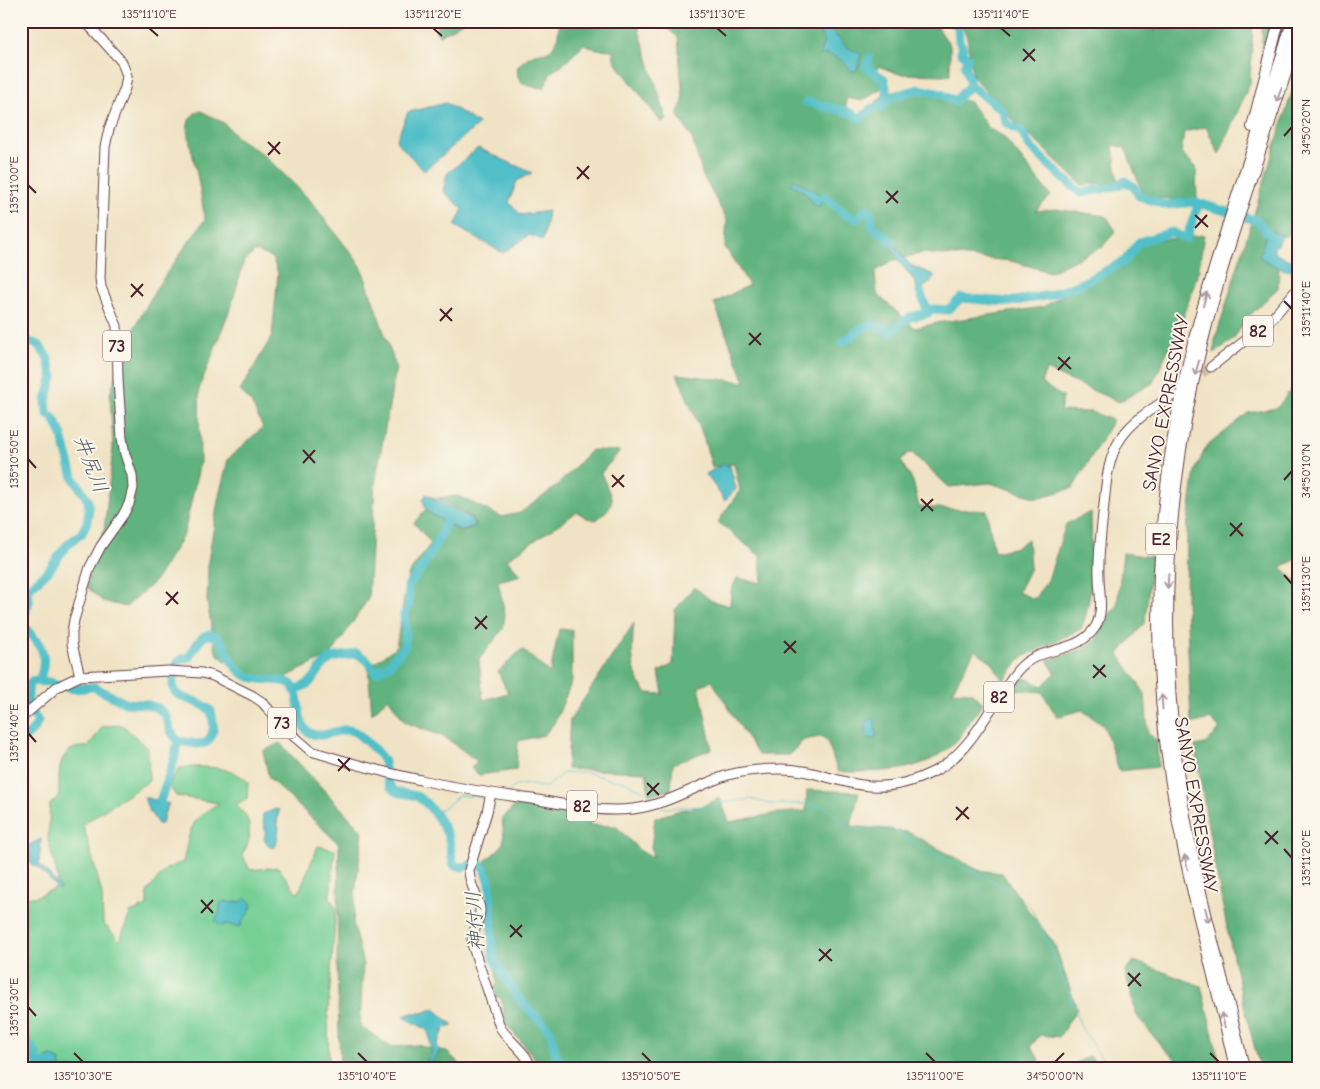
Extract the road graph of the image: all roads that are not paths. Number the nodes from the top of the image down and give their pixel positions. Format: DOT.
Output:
graph roads {
  1 [pos="85,21"];
  2 [pos="1279,21"];
  3 [pos="1292,21"];
  4 [pos="1299,32"];
  5 [pos="1299,41"];
  6 [pos="1286,76"];
  7 [pos="1225,230"];
  8 [pos="1299,287"];
  9 [pos="1211,367"];
  10 [pos="1173,394"];
  11 [pos="80,676"];
  12 [pos="25,715"];
  13 [pos="490,798"];
  14 [pos="530,1068"];
  15 [pos="1235,1068"];
  16 [pos="1244,1068"];
  1 -- 11 [label="main road, 73"];
  2 -- 7 [label="highway"];
  3 -- 7 [label="highway, SANYO EXPRESSWAY / E2"];
  4 -- 6 [label="highway, SANYO EXPRESSWAY / E2"];
  5 -- 6 [label="highway"];
  6 -- 16 [label="highway, SANYO EXPRESSWAY / E2, one-way"];
  15 -- 7 [label="highway, SANYO EXPRESSWAY / E2, one-way"];
  8 -- 9 [label="main road, 82"];
  10 -- 13 [label="main road, 82"];
  11 -- 12 [label="main road"];
  11 -- 13 [label="main road, 73"];
  13 -- 14 [label="main road"];
}
